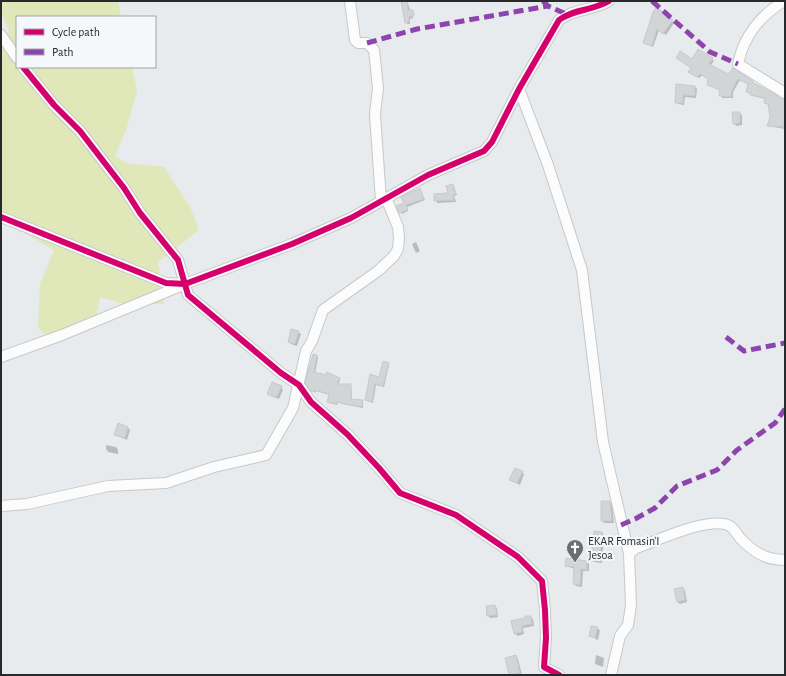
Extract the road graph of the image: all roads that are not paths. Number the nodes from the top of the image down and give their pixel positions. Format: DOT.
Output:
graph roads {
  1 [pos="350,1"];
  2 [pos="609,1"];
  3 [pos="784,1"];
  4 [pos="1,35"];
  5 [pos="16,57"];
  6 [pos="24,68"];
  7 [pos="519,89"];
  8 [pos="785,93"];
  9 [pos="383,199"];
  10 [pos="1,217"];
  11 [pos="185,284"];
  12 [pos="1,357"];
  13 [pos="299,385"];
  14 [pos="1,506"];
  15 [pos="629,554"];
  16 [pos="785,560"];
  17 [pos="559,675"];
  18 [pos="611,675"];
  1 -- 9 [label="street"];
  2 -- 7 [label="street"];
  3 -- 8 [label="street"];
  4 -- 5 [label="street"];
  6 -- 11 [label="street"];
  7 -- 9 [label="street"];
  7 -- 15 [label="street"];
  9 -- 11 [label="street"];
  9 -- 13 [label="street"];
  10 -- 11 [label="street"];
  11 -- 12 [label="street"];
  11 -- 13 [label="street"];
  13 -- 14 [label="street"];
  13 -- 17 [label="street"];
  15 -- 16 [label="street"];
  15 -- 18 [label="street"];
}
